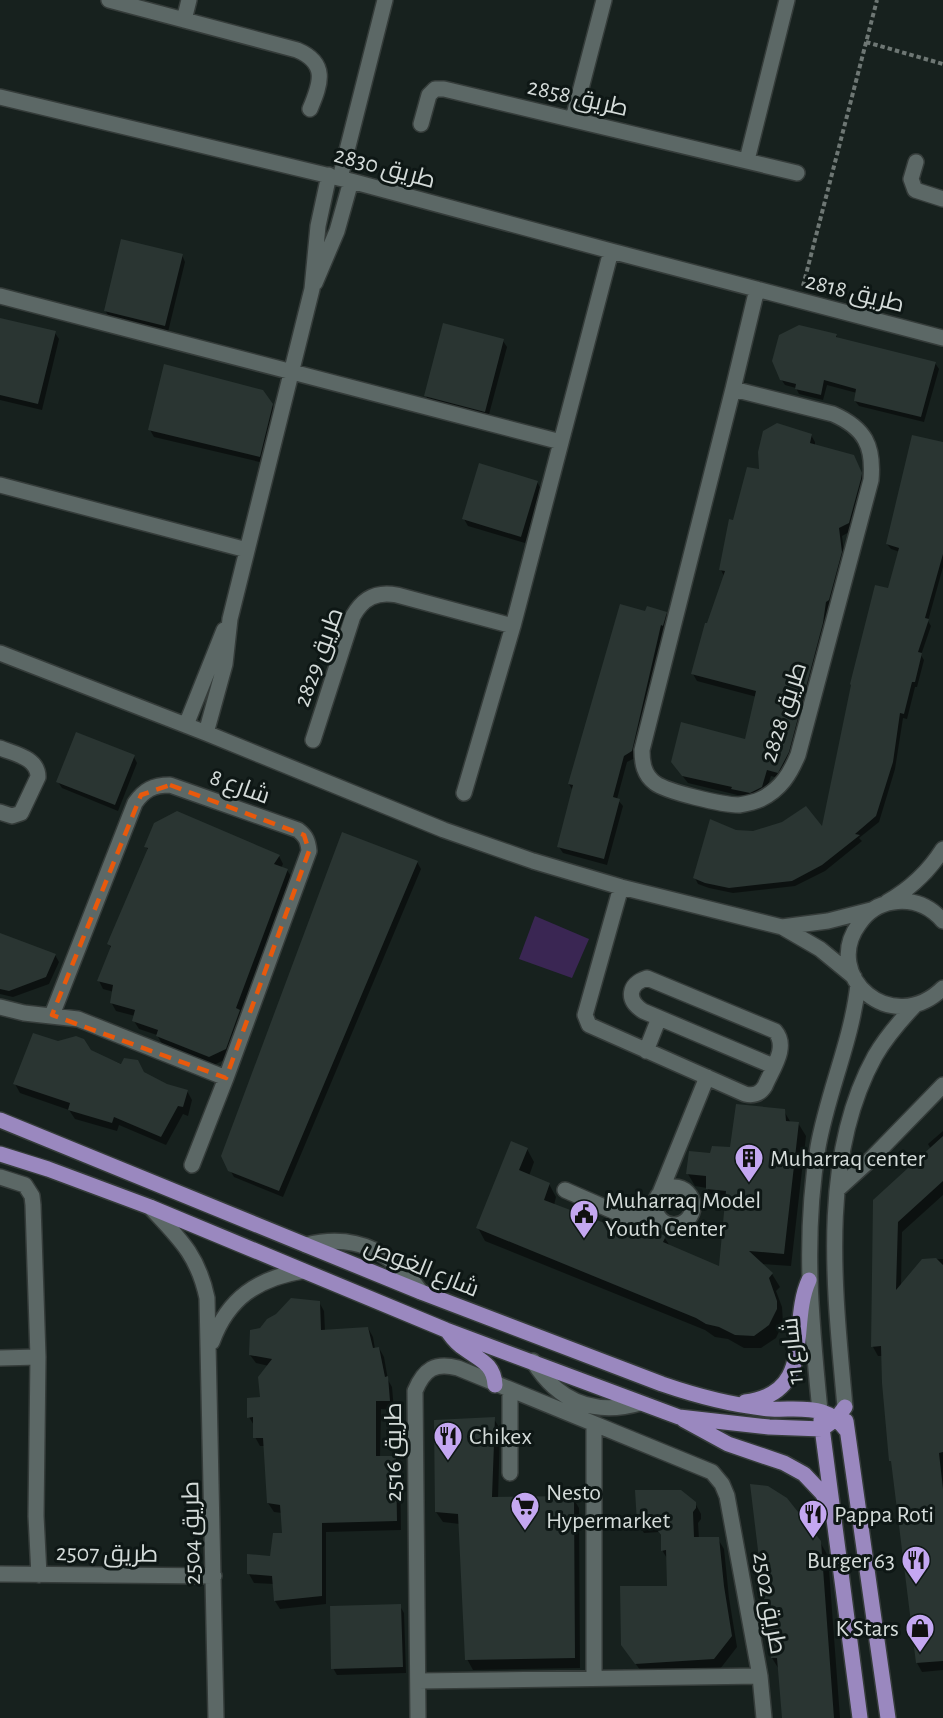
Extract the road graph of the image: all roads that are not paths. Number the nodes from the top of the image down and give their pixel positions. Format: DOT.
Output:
graph roads {
  1 [pos="109,0"];
  2 [pos="189,0"];
  3 [pos="385,0"];
  4 [pos="604,0"];
  5 [pos="787,0"];
  6 [pos="184,20"];
  7 [pos="0,97"];
  8 [pos="310,109"];
  9 [pos="573,119"];
  10 [pos="421,124"];
  11 [pos="747,160"];
  12 [pos="916,162"];
  13 [pos="797,172"];
  14 [pos="340,178"];
  15 [pos="943,199"];
  16 [pos="611,251"];
  17 [pos="312,289"];
  18 [pos="756,289"];
  19 [pos="0,296"];
  20 [pos="943,338"];
  21 [pos="291,370"];
  22 [pos="733,389"];
  23 [pos="561,442"];
  24 [pos="0,485"];
  25 [pos="247,550"];
  26 [pos="230,619"];
  27 [pos="513,626"];
  28 [pos="0,653"];
  29 [pos="186,725"];
  30 [pos="206,733"];
  31 [pos="313,740"];
  32 [pos="0,748"];
  33 [pos="464,793"];
  34 [pos="1,814"];
  35 [pos="943,849"];
  36 [pos="621,887"];
  37 [pos="876,908"];
  38 [pos="943,921"];
  39 [pos="782,927"];
  40 [pos="856,980"];
  41 [pos="940,992"];
  42 [pos="915,1005"];
  43 [pos="0,1007"];
  44 [pos="52,1015"];
  45 [pos="659,1018"];
  46 [pos="646,1051"];
  47 [pos="773,1066"];
  48 [pos="707,1077"];
  49 [pos="226,1078"];
  50 [pos="943,1085"];
  51 [pos="0,1120"];
  52 [pos="0,1154"];
  53 [pos="192,1165"];
  54 [pos="0,1177"];
  55 [pos="838,1189"];
  56 [pos="565,1190"];
  57 [pos="660,1192"];
  58 [pos="150,1207"];
  59 [pos="655,1211"];
  60 [pos="303,1271"];
  61 [pos="808,1280"];
  62 [pos="446,1330"];
  63 [pos="210,1348"];
  64 [pos="38,1357"];
  65 [pos="0,1358"];
  66 [pos="533,1362"];
  67 [pos="502,1388"];
  68 [pos="640,1403"];
  69 [pos="734,1404"];
  70 [pos="820,1411"];
  71 [pos="841,1413"];
  72 [pos="680,1417"];
  73 [pos="594,1425"];
  74 [pos="822,1430"];
  75 [pos="510,1473"];
  76 [pos="728,1496"];
  77 [pos="834,1516"];
  78 [pos="0,1574"];
  79 [pos="39,1575"];
  80 [pos="214,1576"];
  81 [pos="760,1676"];
  82 [pos="594,1678"];
  83 [pos="418,1681"];
  84 [pos="888,1717"];
  85 [pos="216,1718"];
  86 [pos="418,1718"];
  87 [pos="764,1718"];
  88 [pos="860,1718"];
  1 -- 6 [label="street"];
  2 -- 6 [label="street"];
  3 -- 14 [label="street"];
  4 -- 9 [label="street"];
  5 -- 11 [label="street"];
  6 -- 8 [label="street"];
  7 -- 14 [label="street, طريق 2830"];
  9 -- 10 [label="street, طريق 2858"];
  9 -- 11 [label="street, طريق 2858"];
  11 -- 13 [label="street, طريق 2858"];
  12 -- 15 [label="street"];
  14 -- 16 [label="street, طريق 2830"];
  14 -- 17 [label="street"];
  14 -- 17 [label="street"];
  16 -- 18 [label="street, طريق 2830"];
  16 -- 23 [label="street"];
  17 -- 21 [label="street"];
  18 -- 20 [label="street, طريق 2818"];
  18 -- 22 [label="street, طريق 2828"];
  19 -- 21 [label="street"];
  21 -- 23 [label="street"];
  21 -- 25 [label="street"];
  22 -- 22 [label="street, طريق 2828"];
  23 -- 27 [label="street"];
  24 -- 25 [label="street"];
  25 -- 26 [label="street"];
  26 -- 29 [label="street"];
  26 -- 30 [label="street"];
  27 -- 31 [label="street, طريق 2829"];
  27 -- 33 [label="street"];
  28 -- 29 [label="street"];
  29 -- 30 [label="street"];
  30 -- 36 [label="street"];
  32 -- 34 [label="street"];
  35 -- 37 [label="street"];
  36 -- 39 [label="street"];
  36 -- 46 [label="street"];
  37 -- 38 [label="street"];
  37 -- 39 [label="street"];
  37 -- 40 [label="street, شارع 11"];
  39 -- 40 [label="street"];
  40 -- 42 [label="street"];
  40 -- 61 [label="street, شارع 11"];
  41 -- 42 [label="street"];
  42 -- 55 [label="street, شارع 11"];
  43 -- 44 [label="street"];
  44 -- 49 [label="street"];
  44 -- 49 [label="street, شارع 8"];
  45 -- 46 [label="street"];
  45 -- 47 [label="street"];
  45 -- 47 [label="street"];
  46 -- 48 [label="street"];
  47 -- 48 [label="street"];
  48 -- 57 [label="street"];
  49 -- 53 [label="street, شارع 8"];
  50 -- 55 [label="street"];
  51 -- 69 [label="main road, شارع الغوص"];
  52 -- 58 [label="main road, شارع الغوص"];
  54 -- 64 [label="street"];
  55 -- 71 [label="street, شارع 11"];
  56 -- 59 [label="street"];
  57 -- 59 [label="street"];
  57 -- 59 [label="street"];
  58 -- 60 [label="main road, شارع الغوص"];
  58 -- 63 [label="street, طريق 2504"];
  60 -- 62 [label="main road, شارع الغوص"];
  60 -- 63 [label="street, طريق 2504"];
  61 -- 69 [label="main road"];
  61 -- 70 [label="street, شارع 11"];
  62 -- 66 [label="main road, شارع الغوص"];
  62 -- 67 [label="main road"];
  63 -- 80 [label="street, طريق 2504"];
  64 -- 65 [label="street"];
  64 -- 79 [label="street"];
  66 -- 68 [label="main road, شارع الغوص"];
  66 -- 68 [label="street"];
  67 -- 73 [label="street, طريق 2516"];
  67 -- 75 [label="street"];
  67 -- 83 [label="street, طريق 2516"];
  68 -- 72 [label="main road, شارع الغوص"];
  69 -- 70 [label="main road, شارع الغوص"];
  70 -- 71 [label="main road, شارع الغوص"];
  70 -- 74 [label="main road, شارع 11"];
  71 -- 74 [label="main road"];
  71 -- 84 [label="main road, شارع 11"];
  72 -- 74 [label="main road, شارع الغوص"];
  72 -- 77 [label="main road"];
  73 -- 76 [label="street, طريق 2516"];
  73 -- 82 [label="street"];
  74 -- 77 [label="main road, شارع 11"];
  76 -- 81 [label="street, طريق 2502"];
  77 -- 88 [label="main road, شارع 11"];
  78 -- 79 [label="street, طريق 2507"];
  79 -- 80 [label="street, طريق 2507"];
  80 -- 85 [label="street, طريق 2504"];
  81 -- 82 [label="street"];
  81 -- 87 [label="street, طريق 2502"];
  82 -- 83 [label="street"];
  83 -- 86 [label="street, طريق 2516"];
}
